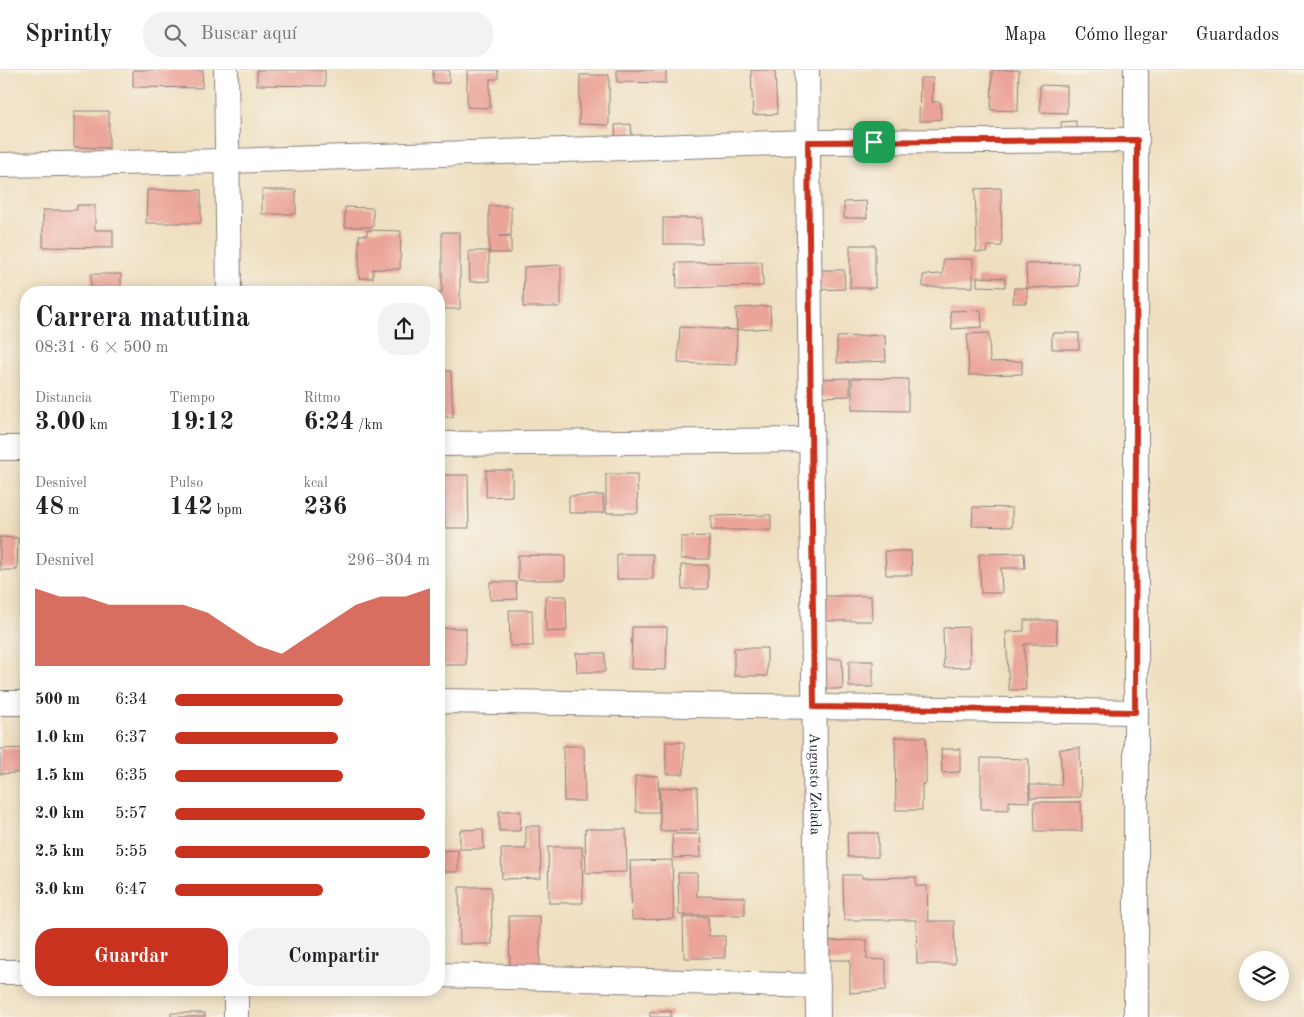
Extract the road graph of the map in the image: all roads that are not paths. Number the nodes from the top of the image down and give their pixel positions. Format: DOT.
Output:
graph roads {
  1 [pos="226,70"];
  2 [pos="807,70"];
  3 [pos="1136,70"];
  4 [pos="1137,140"];
  5 [pos="808,142"];
  6 [pos="228,161"];
  7 [pos="0,165"];
  8 [pos="229,286"];
  9 [pos="811,440"];
  10 [pos="445,444"];
  11 [pos="0,448"];
  12 [pos="20,448"];
  13 [pos="445,700"];
  14 [pos="20,703"];
  15 [pos="0,704"];
  16 [pos="814,707"];
  17 [pos="1135,712"];
  18 [pos="0,972"];
  19 [pos="20,972"];
  20 [pos="445,976"];
  21 [pos="818,986"];
  22 [pos="236,996"];
  23 [pos="236,1017"];
  24 [pos="818,1017"];
  25 [pos="1136,1017"];
  1 -- 6 [label="street"];
  2 -- 5 [label="street, Augusto Zelada"];
  3 -- 4 [label="street"];
  4 -- 5 [label="street"];
  4 -- 17 [label="street"];
  5 -- 6 [label="street"];
  5 -- 9 [label="street, Augusto Zelada"];
  6 -- 7 [label="street"];
  6 -- 8 [label="street"];
  9 -- 10 [label="street"];
  9 -- 16 [label="street, Augusto Zelada"];
  11 -- 12 [label="street"];
  13 -- 16 [label="street"];
  14 -- 15 [label="street"];
  16 -- 17 [label="street"];
  16 -- 21 [label="street, Augusto Zelada"];
  17 -- 25 [label="street"];
  18 -- 19 [label="street"];
  20 -- 21 [label="street"];
  21 -- 24 [label="street, Augusto Zelada"];
  22 -- 23 [label="street"];
}
